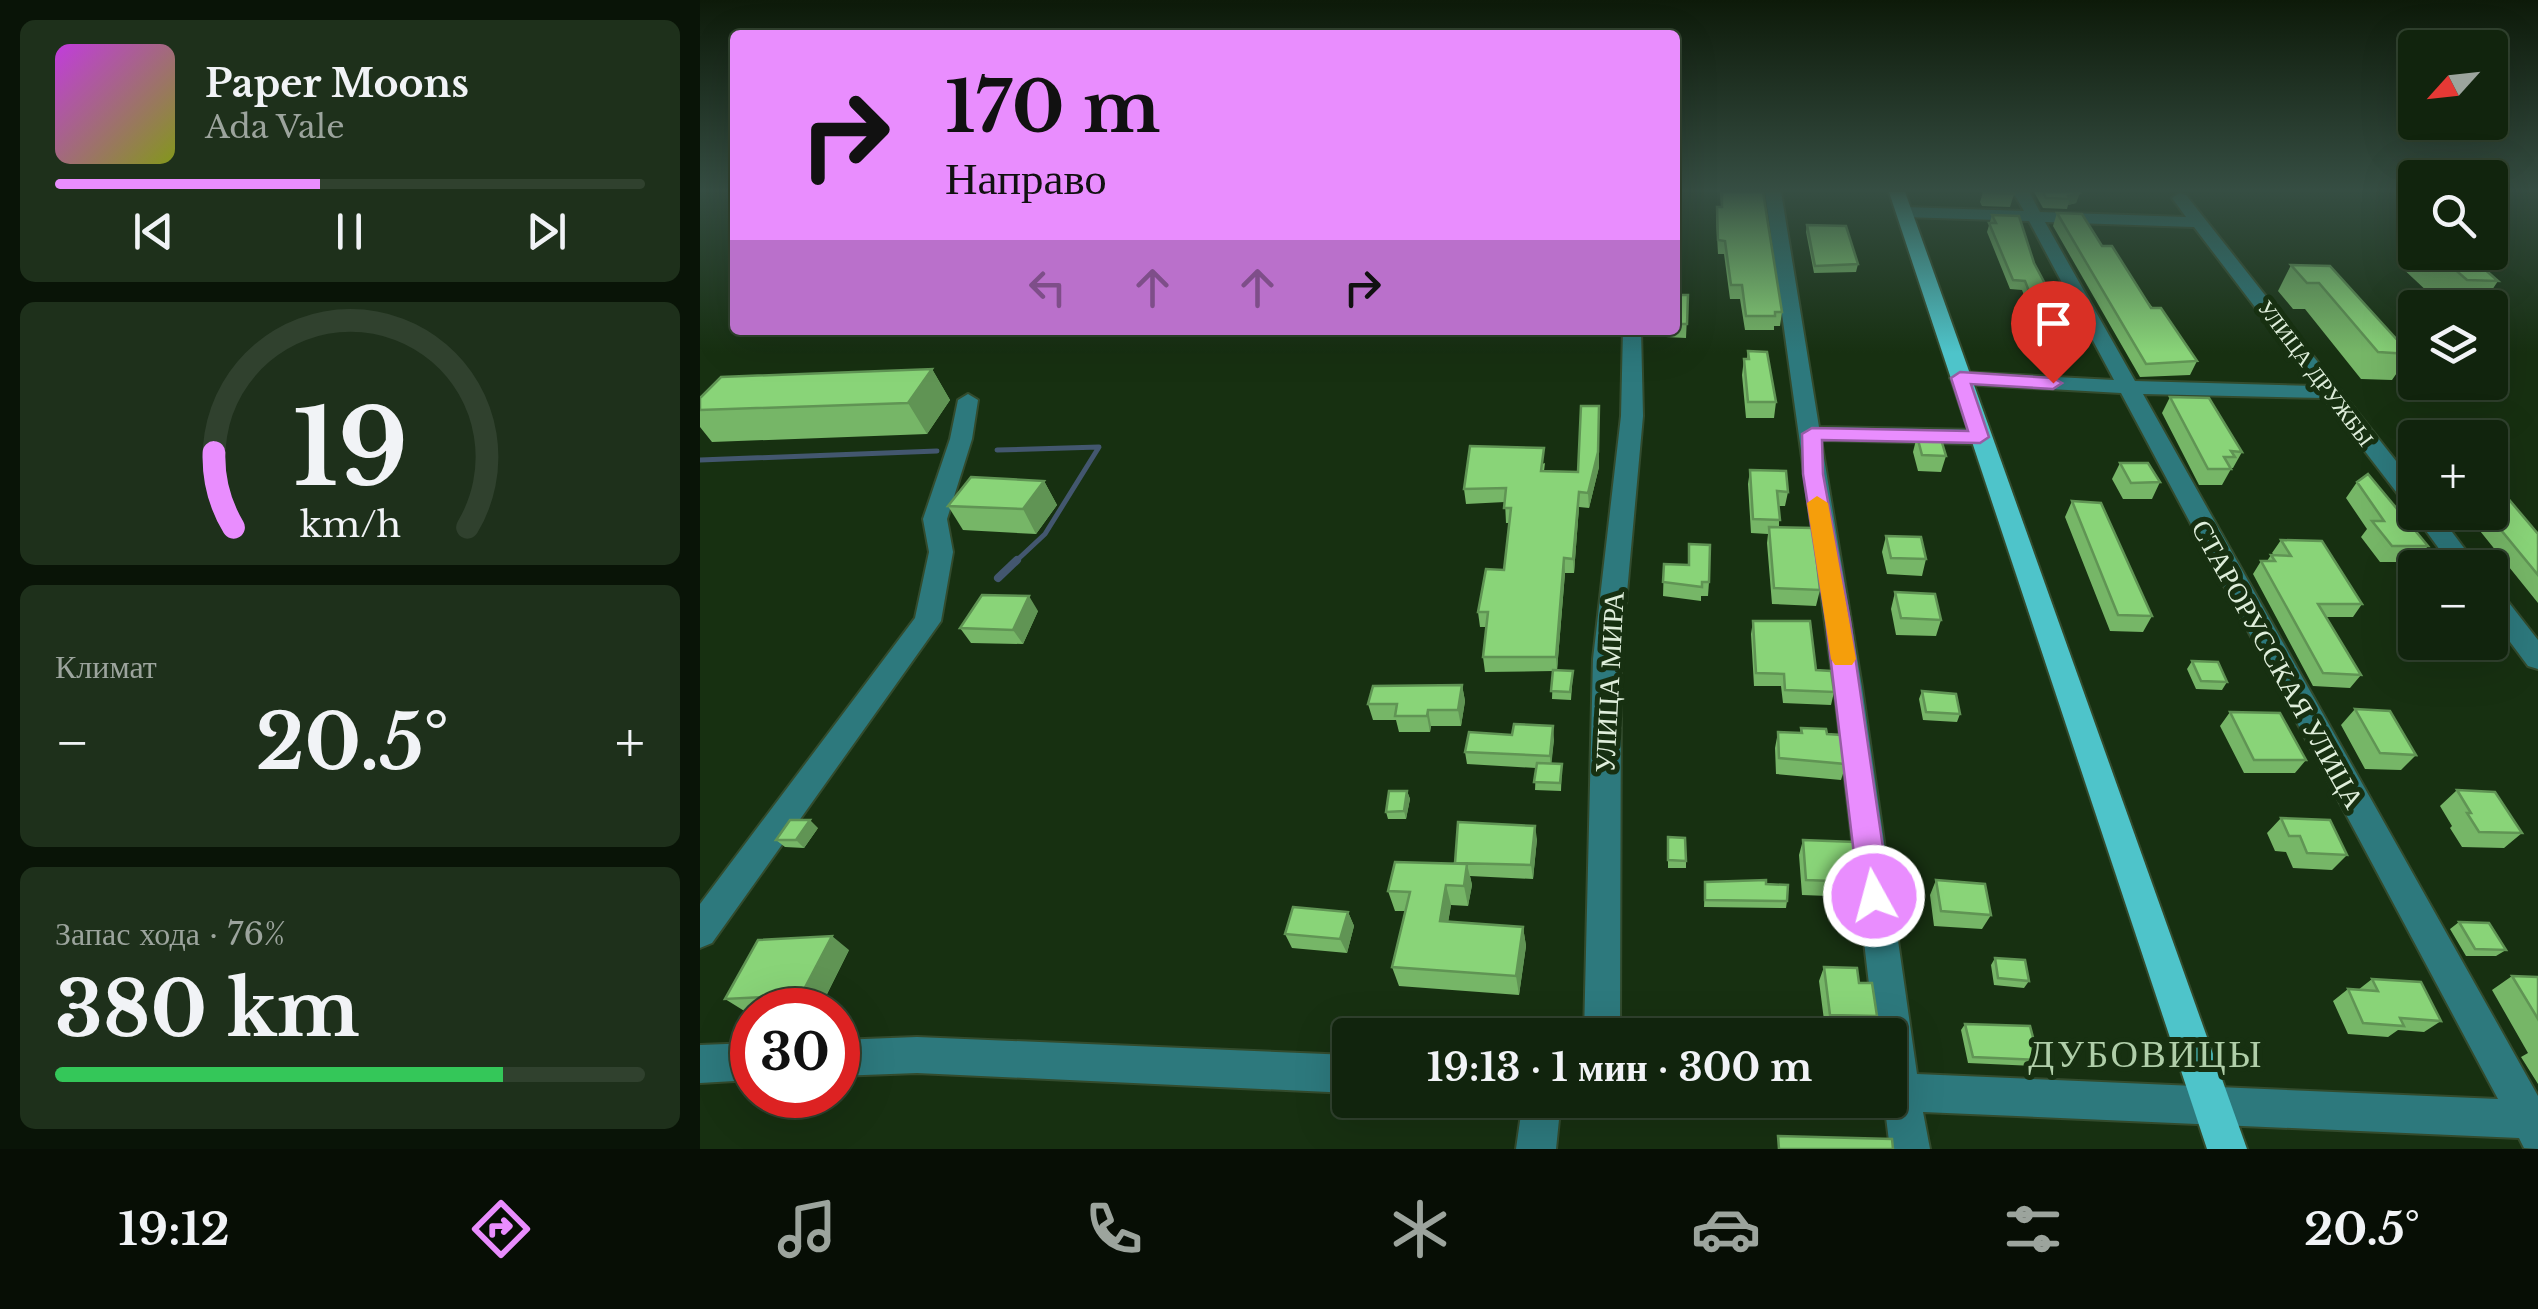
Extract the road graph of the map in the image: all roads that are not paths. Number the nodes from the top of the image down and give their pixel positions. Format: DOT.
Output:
graph roads {
  1 [pos="1780,246"];
  2 [pos="1916,246"];
  3 [pos="2050,246"];
  4 [pos="2216,246"];
  5 [pos="1632,335"];
  6 [pos="1960,378"];
  7 [pos="2126,388"];
  8 [pos="2327,392"];
  9 [pos="968,400"];
  10 [pos="1812,434"];
  11 [pos="1980,437"];
  12 [pos="2398,480"];
  13 [pos="2438,530"];
  14 [pos="2453,550"];
  15 [pos="2508,620"];
  16 [pos="2538,659"];
  17 [pos="700,932"];
  18 [pos="1602,1018"];
  19 [pos="1886,1018"];
  20 [pos="860,1057"];
  21 [pos="730,1063"];
  22 [pos="700,1064"];
  23 [pos="1332,1073"];
  24 [pos="1907,1092"];
  25 [pos="2212,1103"];
  26 [pos="1540,1118"];
  27 [pos="1902,1118"];
  28 [pos="2535,1125"];
  29 [pos="1536,1149"];
  30 [pos="1910,1149"];
  31 [pos="2228,1149"];
  1 -- 10 [label="street"];
  2 -- 6 [label="main road"];
  3 -- 7 [label="street, СТАРОРУССКАЯ УЛИЦА"];
  4 -- 8 [label="street, УЛИЦА ДРУЖБЫ"];
  5 -- 18 [label="street, УЛИЦА МИРА"];
  6 -- 7 [label="street"];
  6 -- 11 [label="main road"];
  7 -- 8 [label="street"];
  7 -- 28 [label="street, СТАРОРУССКАЯ УЛИЦА"];
  8 -- 12 [label="street, УЛИЦА ДРУЖБЫ"];
  9 -- 17 [label="street"];
  10 -- 11 [label="street"];
  10 -- 19 [label="street"];
  11 -- 25 [label="main road"];
  13 -- 14 [label="street"];
  15 -- 16 [label="street"];
  20 -- 23 [label="street"];
  21 -- 22 [label="street"];
  24 -- 25 [label="street"];
  25 -- 28 [label="street"];
  25 -- 31 [label="main road"];
  26 -- 29 [label="street"];
  27 -- 30 [label="street"];
}
